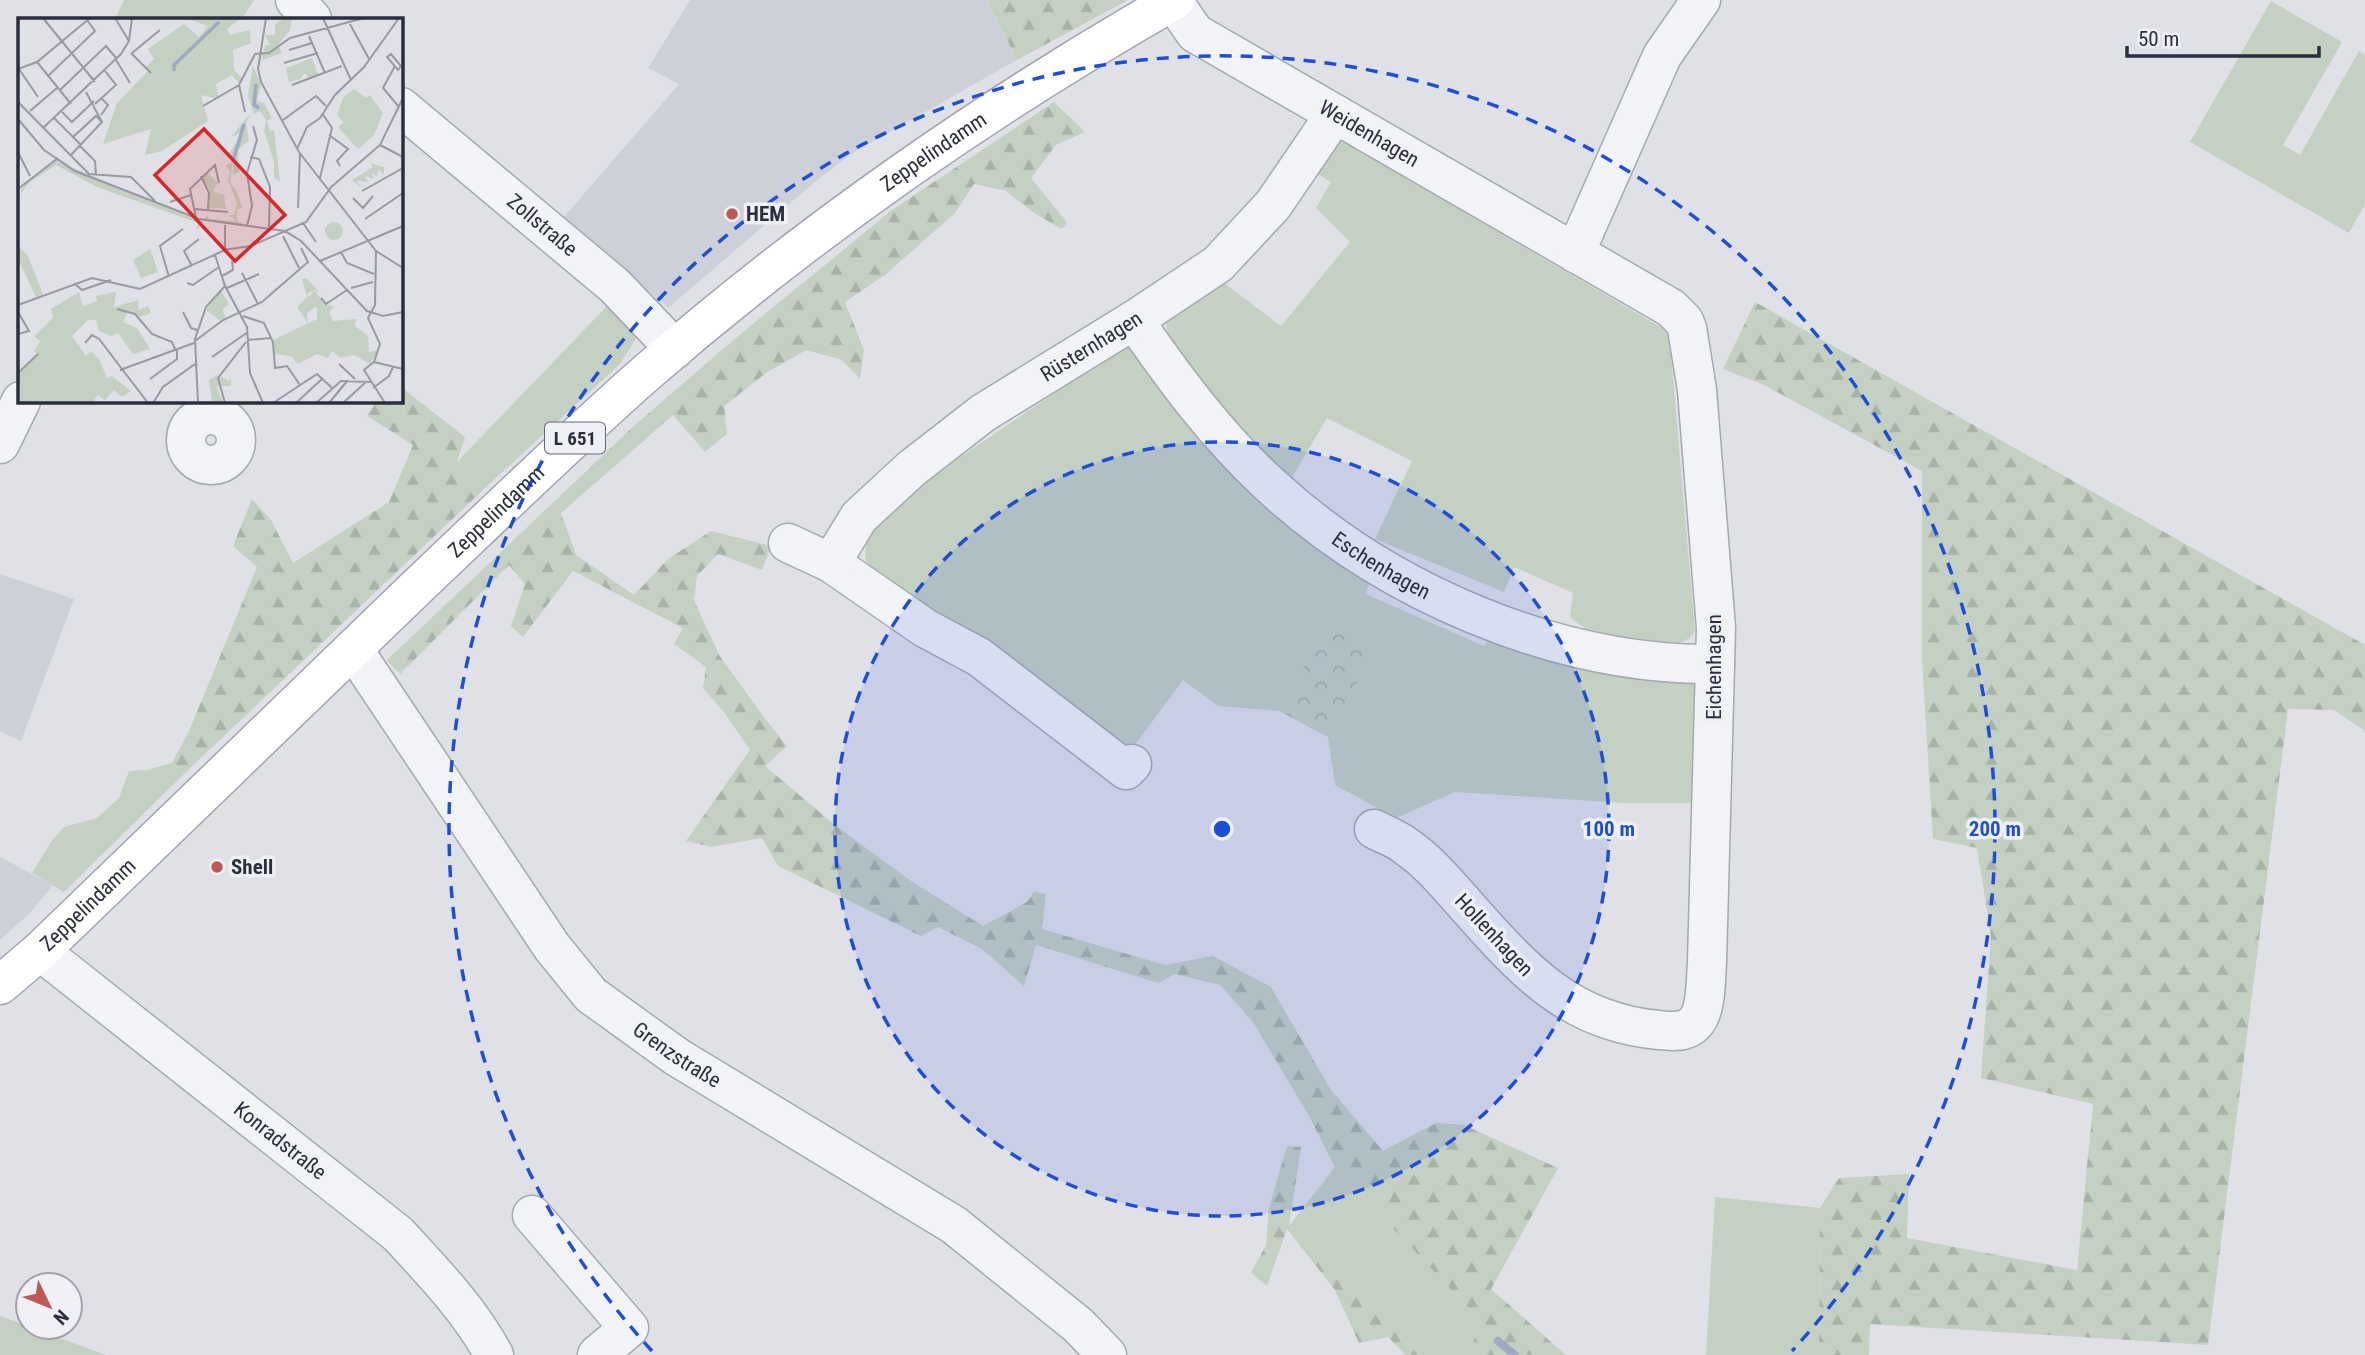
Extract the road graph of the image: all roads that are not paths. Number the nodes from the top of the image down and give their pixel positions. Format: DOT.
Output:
graph roads {
  1 [pos="294,0"];
  2 [pos="1701,0"];
  3 [pos="1174,1"];
  4 [pos="281,18"];
  5 [pos="311,18"];
  6 [pos="402,108"];
  7 [pos="1335,114"];
  8 [pos="1575,253"];
  9 [pos="1134,320"];
  10 [pos="1684,321"];
  11 [pos="675,349"];
  12 [pos="21,402"];
  13 [pos="0,444"];
  14 [pos="788,542"];
  15 [pos="831,563"];
  16 [pos="353,649"];
  17 [pos="1715,664"];
  18 [pos="1132,764"];
  19 [pos="1374,830"];
  20 [pos="40,951"];
  21 [pos="0,985"];
  22 [pos="1701,1014"];
  23 [pos="532,1215"];
  24 [pos="1103,1354"];
  25 [pos="494,1355"];
  26 [pos="597,1355"];
  1 -- 4 [label="street"];
  1 -- 5 [label="street"];
  2 -- 8 [label="street"];
  3 -- 7 [label="street, Weidenhagen"];
  3 -- 11 [label="main road, Zeppelindamm / L 651"];
  6 -- 11 [label="street, Zollstraße"];
  7 -- 8 [label="street, Weidenhagen"];
  7 -- 9 [label="street, Rüsternhagen"];
  8 -- 10 [label="street, Weidenhagen"];
  9 -- 15 [label="street, Rüsternhagen"];
  9 -- 17 [label="street, Eschenhagen"];
  10 -- 17 [label="street, Eichenhagen"];
  11 -- 16 [label="main road, Zeppelindamm / L 651"];
  12 -- 13 [label="street"];
  14 -- 15 [label="street"];
  15 -- 18 [label="street"];
  16 -- 20 [label="main road, Zeppelindamm / L 651"];
  16 -- 24 [label="street, Grenzstraße"];
  17 -- 22 [label="street, Eichenhagen"];
  19 -- 22 [label="street, Hollenhagen"];
  20 -- 21 [label="main road, Zeppelindamm / L 651"];
  20 -- 25 [label="street, Konradstraße"];
  23 -- 26 [label="street"];
}
